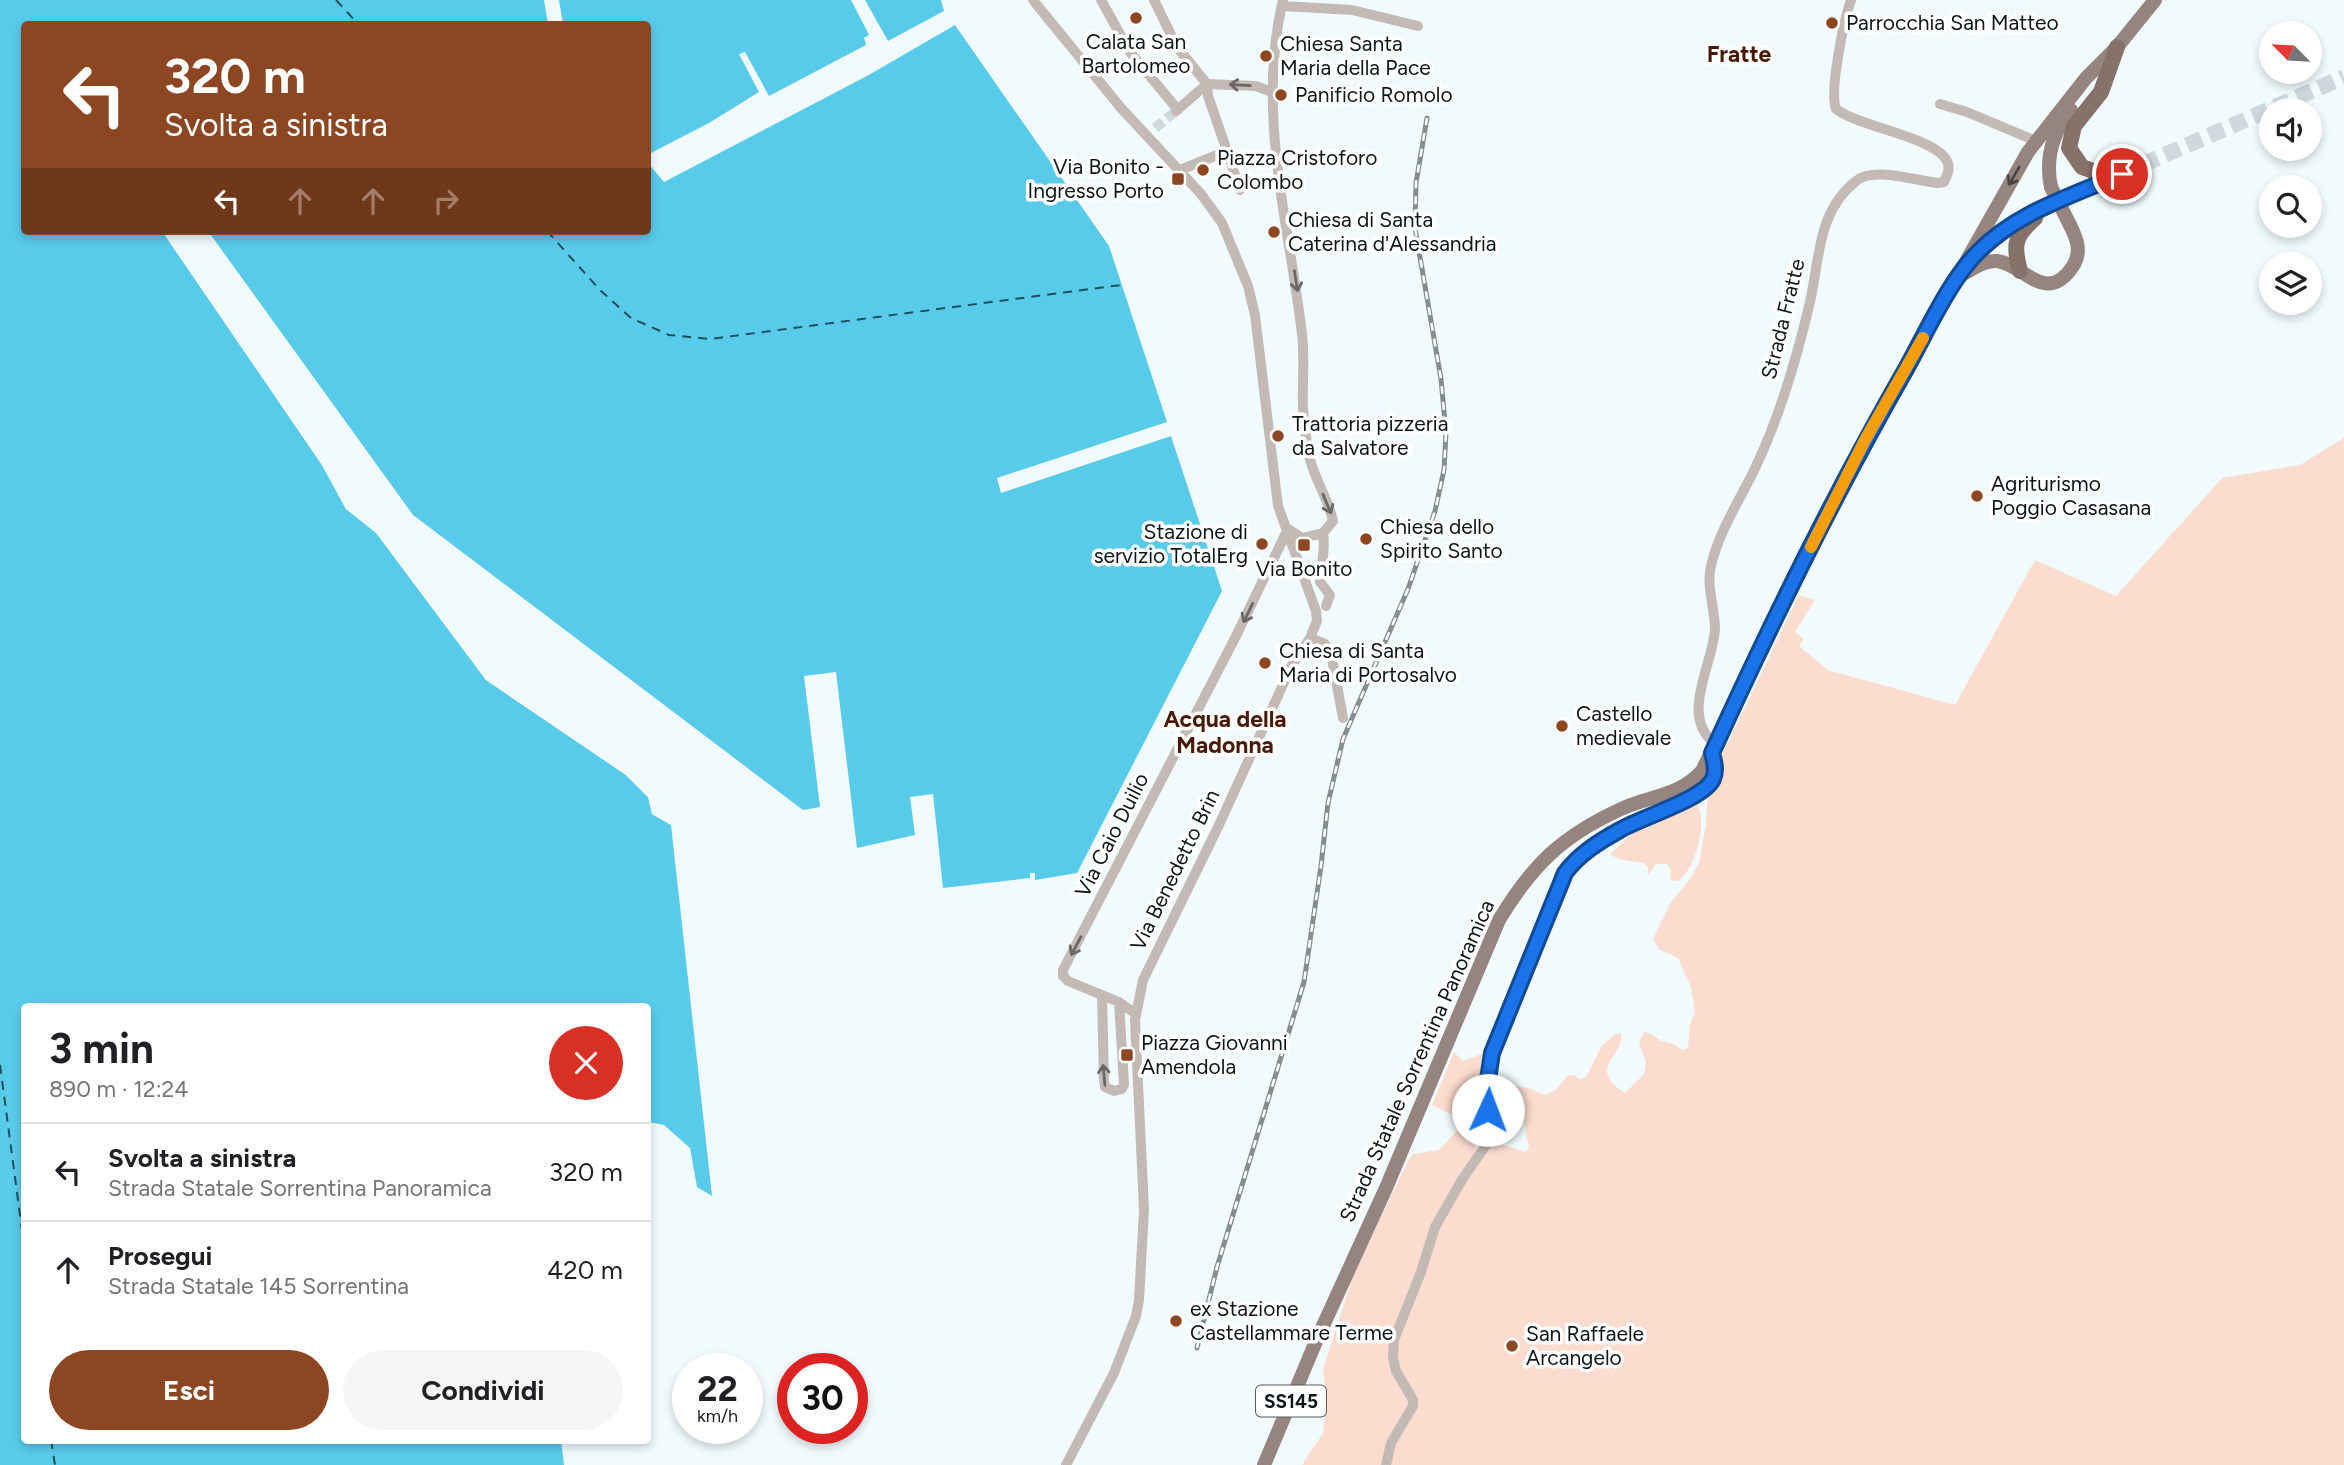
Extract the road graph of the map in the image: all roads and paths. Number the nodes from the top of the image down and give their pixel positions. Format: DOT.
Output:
graph roads {
  1 [pos="1032,0"];
  2 [pos="1101,0"];
  3 [pos="1850,0"];
  4 [pos="2155,0"];
  5 [pos="1282,3"];
  6 [pos="1155,4"];
  7 [pos="1418,26"];
  8 [pos="2117,47"];
  9 [pos="1207,84"];
  10 [pos="1272,92"];
  11 [pos="1940,104"];
  12 [pos="2036,141"];
  13 [pos="1226,149"];
  14 [pos="1180,170"];
  15 [pos="1240,190"];
  16 [pos="2052,195"];
  17 [pos="2020,271"];
  18 [pos="1958,277"];
  19 [pos="1288,529"];
  20 [pos="1323,533"];
  21 [pos="1326,606"];
  22 [pos="1310,638"];
  23 [pos="1343,718"];
  24 [pos="1713,748"];
  25 [pos="1098,994"];
  26 [pos="1139,997"];
  27 [pos="1119,1002"];
  28 [pos="1136,1014"];
  29 [pos="1123,1078"];
  30 [pos="1138,1079"];
  31 [pos="1265,1464"];
  32 [pos="1066,1465"];
  33 [pos="1386,1465"];
  1 -- 14 [label="street, Via Benedetto Brin"];
  2 -- 9 [label="street"];
  3 -- 24 [label="street, Strada Fratte"];
  4 -- 8 [label="main road"];
  5 -- 7 [label="street"];
  5 -- 10 [label="street"];
  6 -- 9 [label="street"];
  8 -- 12 [label="main road, Strada Statale Sorrentina Panoramica"];
  8 -- 16 [label="main road"];
  8 -- 16 [label="highway, SS145"];
  10 -- 9 [label="street, one-way"];
  9 -- 13 [label="street"];
  10 -- 20 [label="street, one-way"];
  11 -- 12 [label="street"];
  12 -- 18 [label="main road, Strada Statale Sorrentina Panoramica, one-way"];
  13 -- 14 [label="street"];
  13 -- 15 [label="street"];
  14 -- 19 [label="street, Via Benedetto Brin"];
  16 -- 17 [label="highway"];
  16 -- 17 [label="main road, bridge"];
  16 -- 18 [label="highway, SS145"];
  17 -- 18 [label="main road"];
  18 -- 24 [label="main road, Strada Statale Sorrentina Panoramica / SS145"];
  19 -- 20 [label="street"];
  19 -- 22 [label="street, Via Benedetto Brin"];
  19 -- 25 [label="street, Via Caio Duilio, one-way"];
  20 -- 21 [label="street"];
  22 -- 23 [label="street"];
  22 -- 26 [label="street, Via Benedetto Brin"];
  24 -- 31 [label="main road, Strada Statale Sorrentina Panoramica / SS145"];
  24 -- 33 [label="street"];
  25 -- 27 [label="street"];
  29 -- 25 [label="street, one-way"];
  26 -- 27 [label="street"];
  26 -- 28 [label="street"];
  27 -- 28 [label="street"];
  27 -- 29 [label="street"];
  28 -- 30 [label="street"];
  29 -- 30 [label="street"];
  30 -- 32 [label="street"];
}
